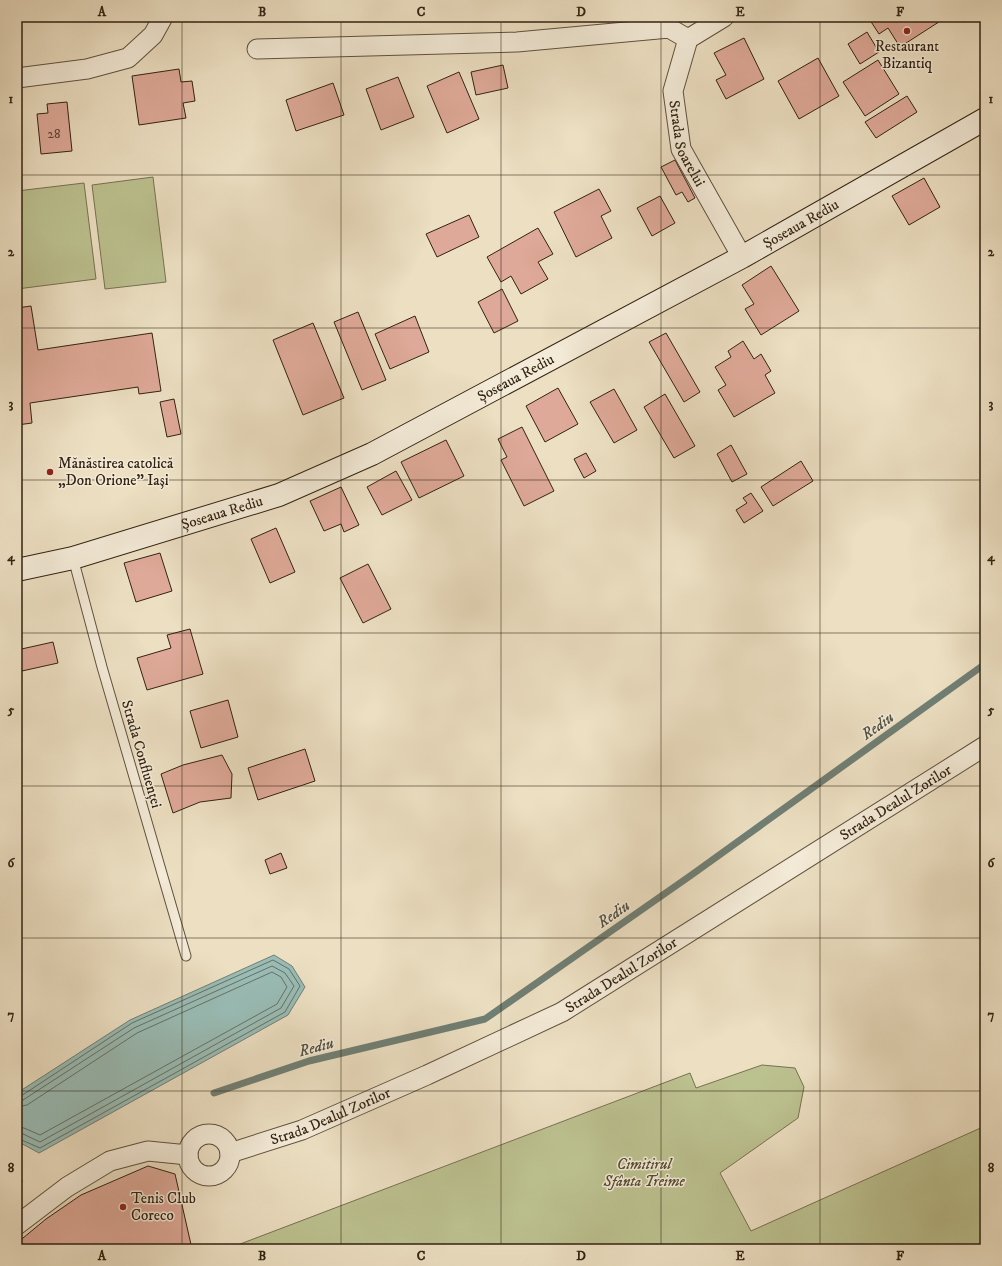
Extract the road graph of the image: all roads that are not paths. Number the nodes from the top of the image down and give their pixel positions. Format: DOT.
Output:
graph roads {
  1 [pos="163,17"];
  2 [pos="724,17"];
  3 [pos="688,39"];
  4 [pos="258,49"];
  5 [pos="17,78"];
  6 [pos="985,119"];
  7 [pos="742,258"];
  8 [pos="73,558"];
  9 [pos="17,570"];
  10 [pos="985,746"];
  11 [pos="186,956"];
  12 [pos="230,1153"];
  13 [pos="188,1155"];
  14 [pos="17,1225"];
  1 -- 5 [label="street"];
  2 -- 3 [label="street"];
  3 -- 4 [label="street"];
  3 -- 7 [label="street, Strada Soarelui"];
  6 -- 7 [label="main road, Șoseaua Rediu"];
  7 -- 8 [label="main road, Șoseaua Rediu"];
  8 -- 9 [label="main road, Șoseaua Rediu"];
  8 -- 11 [label="lane, Strada Confluenței"];
  10 -- 12 [label="street, Strada Dealul Zorilor"];
  12 -- 13 [label="street"];
  12 -- 13 [label="street"];
  13 -- 14 [label="street"];
}
